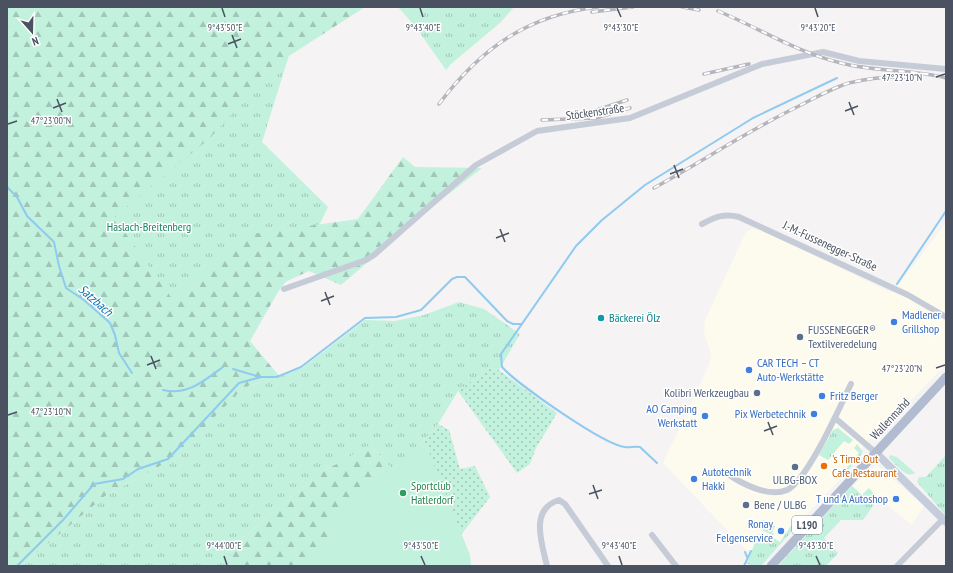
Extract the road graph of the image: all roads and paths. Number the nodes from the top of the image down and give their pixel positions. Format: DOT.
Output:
graph roads {
  1 [pos="946,69"];
  2 [pos="702,224"];
  3 [pos="284,289"];
  4 [pos="946,317"];
  5 [pos="946,377"];
  6 [pos="851,384"];
  7 [pos="835,418"];
  8 [pos="875,452"];
  9 [pos="725,472"];
  10 [pos="945,520"];
  11 [pos="652,535"];
  12 [pos="547,566"];
  13 [pos="608,566"];
  14 [pos="676,566"];
  15 [pos="770,566"];
  16 [pos="897,566"];
  1 -- 3 [label="street, Stöckenstraße"];
  2 -- 4 [label="street, J.-M.-Fussenegger-Straße"];
  5 -- 8 [label="main road, Wallenmahd / L190"];
  6 -- 7 [label="street"];
  7 -- 8 [label="street"];
  7 -- 9 [label="street"];
  8 -- 10 [label="main road"];
  8 -- 15 [label="main road, Wallenmahd / L190"];
  10 -- 16 [label="street"];
  11 -- 14 [label="street"];
  12 -- 13 [label="street"];
}
